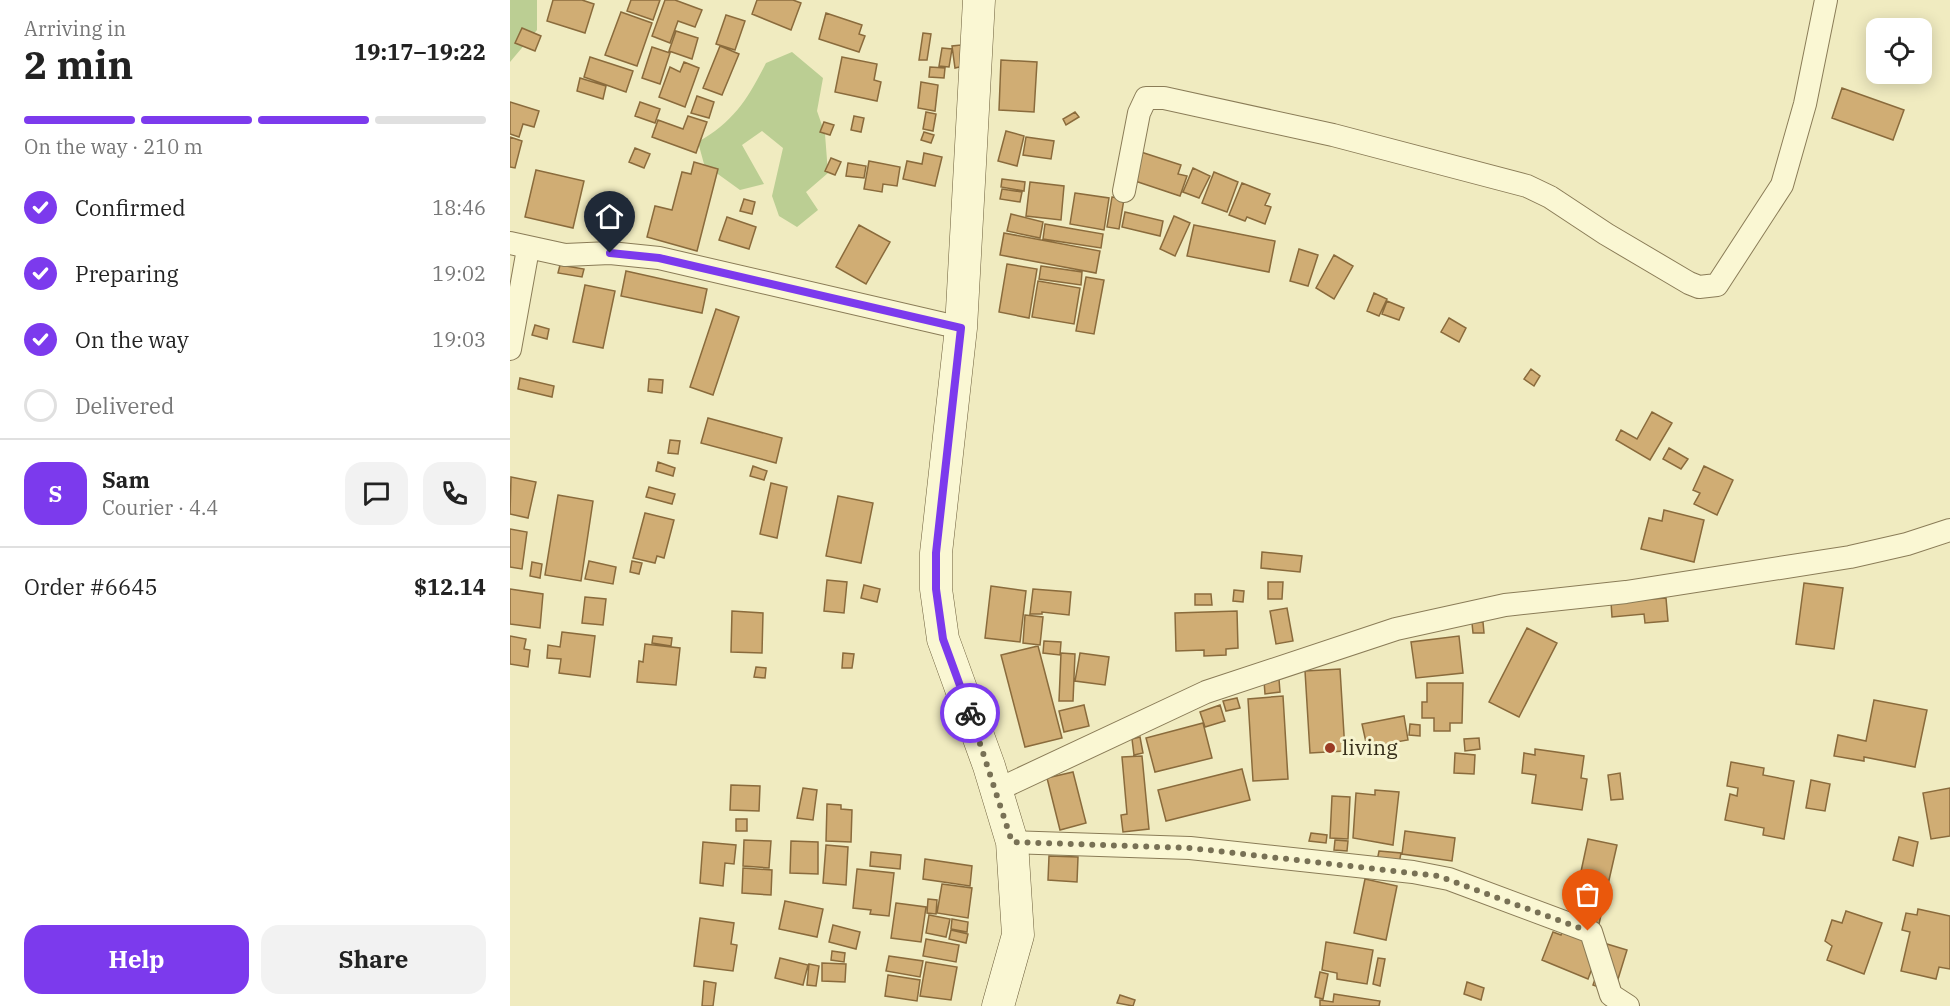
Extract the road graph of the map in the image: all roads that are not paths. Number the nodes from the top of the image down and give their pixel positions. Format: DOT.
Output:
graph roads {
  1 [pos="979,0"];
  2 [pos="1827,0"];
  3 [pos="1124,191"];
  4 [pos="519,246"];
  5 [pos="961,328"];
  6 [pos="510,350"];
  7 [pos="1950,530"];
  8 [pos="998,790"];
  9 [pos="1012,842"];
  10 [pos="998,1006"];
  11 [pos="1628,1006"];
  1 -- 5 [label="street"];
  2 -- 3 [label="street"];
  4 -- 5 [label="street"];
  4 -- 6 [label="street"];
  5 -- 8 [label="street"];
  7 -- 8 [label="street"];
  8 -- 9 [label="street"];
  9 -- 10 [label="street"];
  9 -- 11 [label="street"];
}
